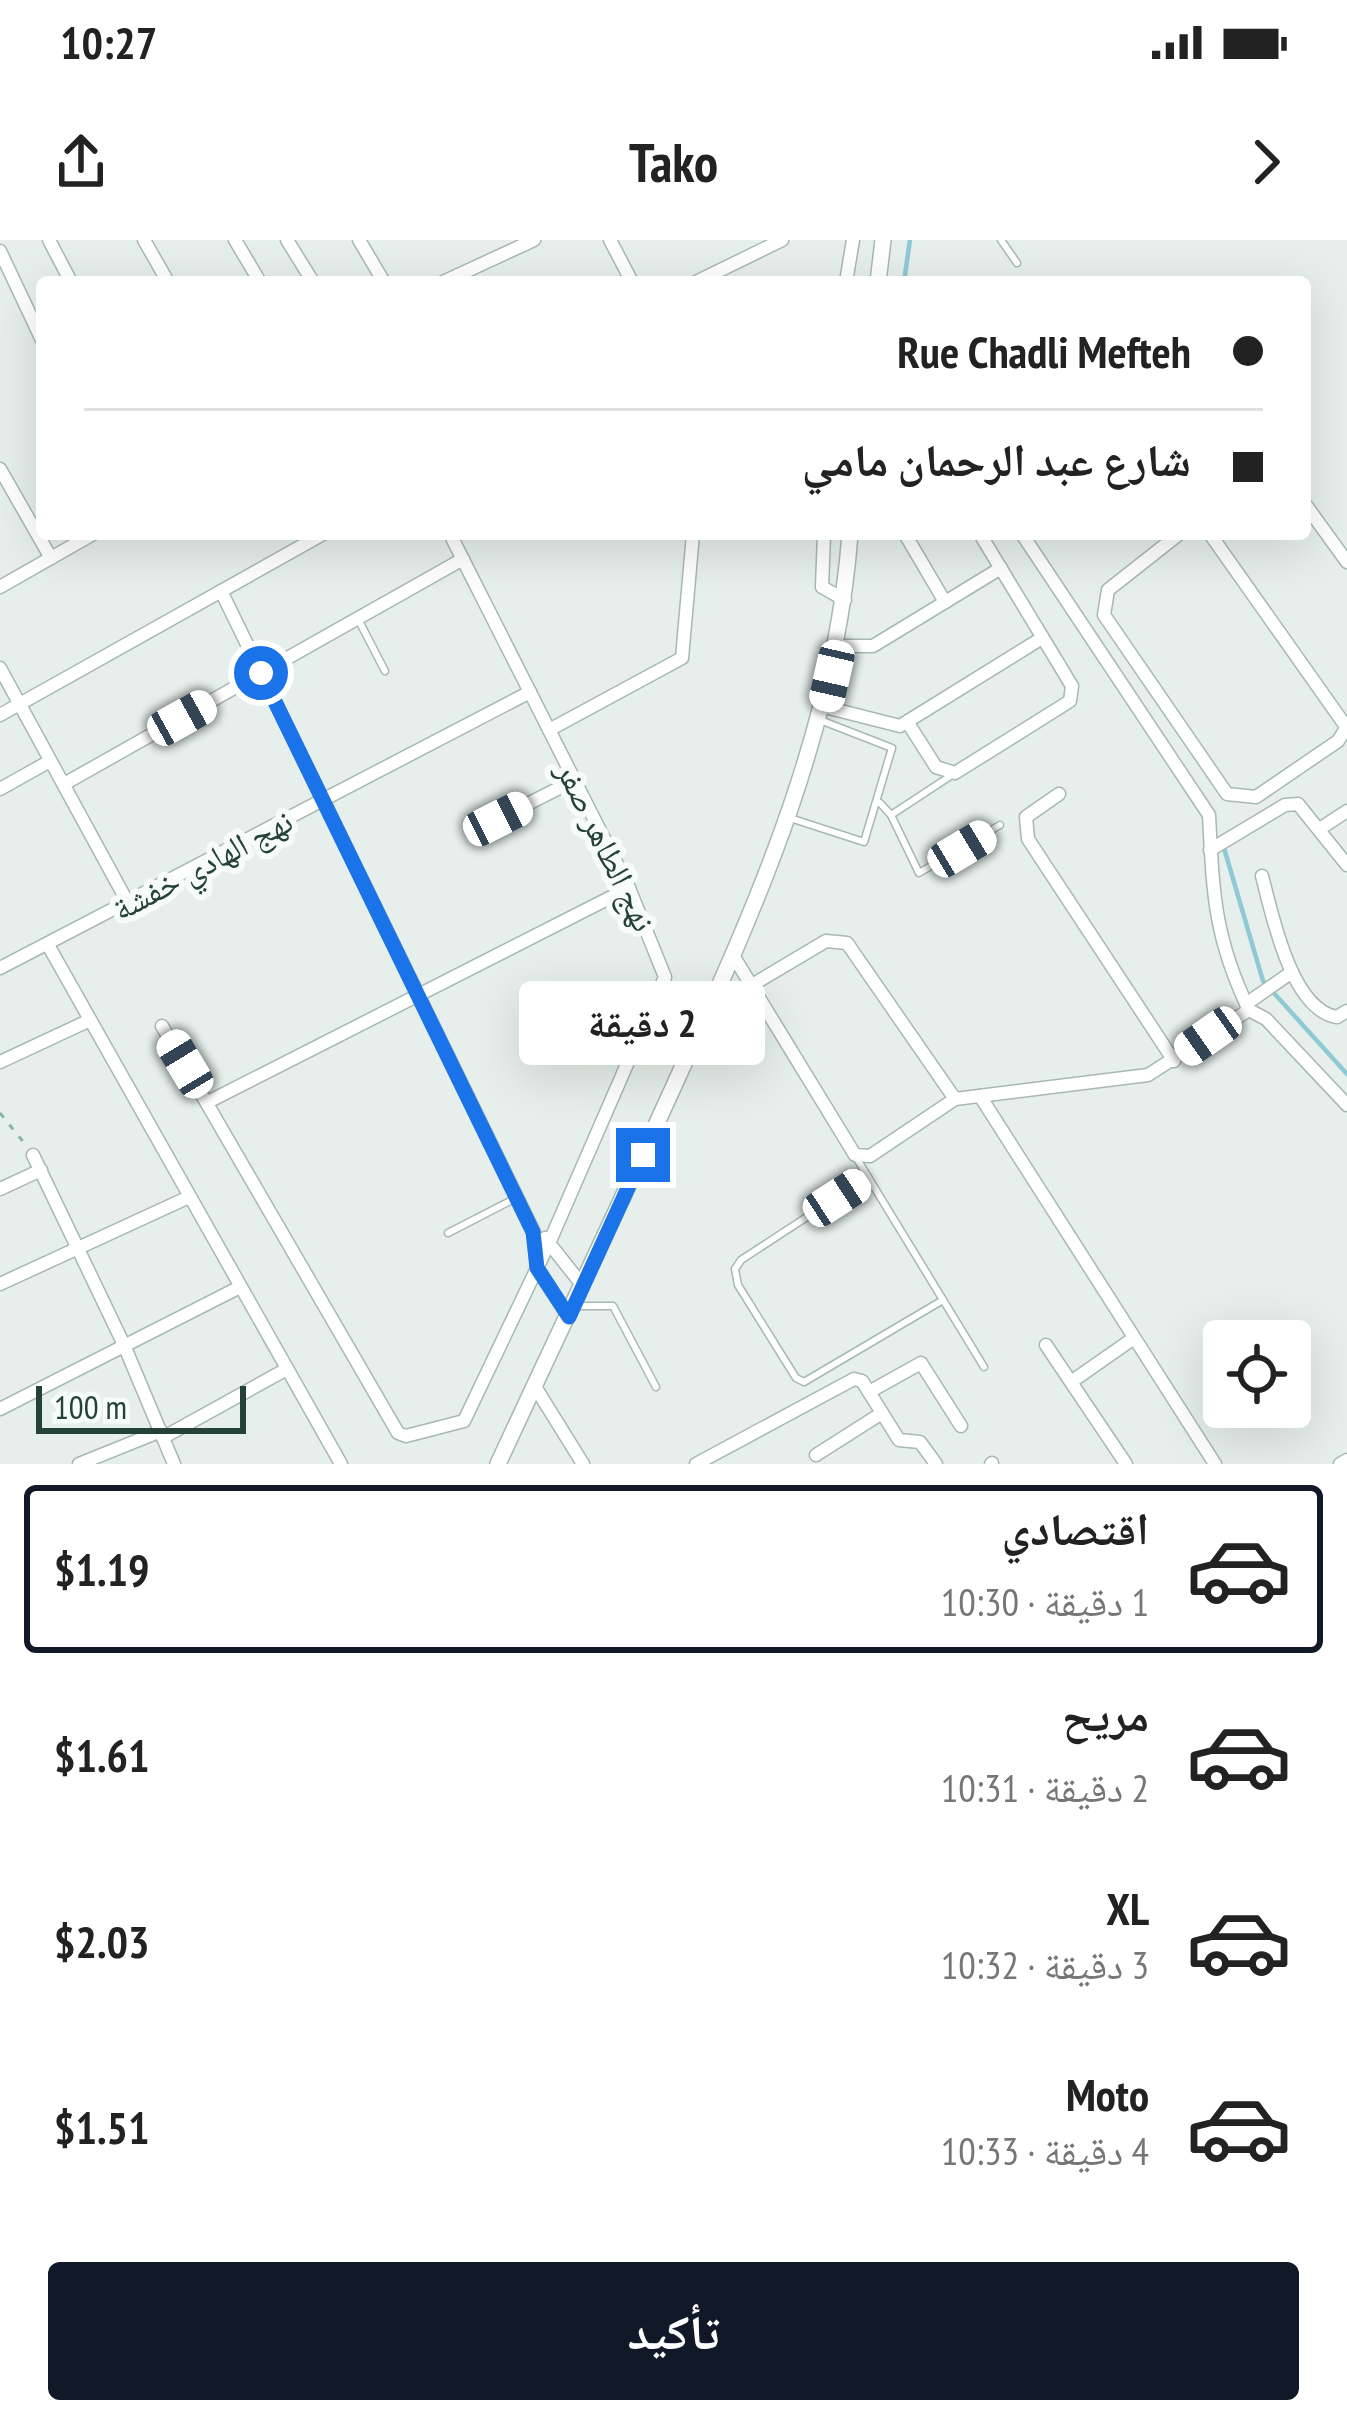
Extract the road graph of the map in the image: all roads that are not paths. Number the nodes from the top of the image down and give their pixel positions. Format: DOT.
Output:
graph roads {
  1 [pos="49,240"];
  2 [pos="144,240"];
  3 [pos="235,240"];
  4 [pos="287,240"];
  5 [pos="359,240"];
  6 [pos="534,240"];
  7 [pos="610,240"];
  8 [pos="782,240"];
  9 [pos="854,240"];
  10 [pos="883,240"];
  11 [pos="1001,240"];
  12 [pos="0,251"];
  13 [pos="1017,263"];
  14 [pos="68,276"];
  15 [pos="164,276"];
  16 [pos="256,276"];
  17 [pos="309,276"];
  18 [pos="381,276"];
  19 [pos="456,276"];
  20 [pos="629,276"];
  21 [pos="708,276"];
  22 [pos="847,276"];
  23 [pos="879,276"];
  24 [pos="36,327"];
  25 [pos="0,470"];
  26 [pos="1311,512"];
  27 [pos="36,532"];
  28 [pos="41,540"];
  29 [pos="82,540"];
  30 [pos="312,540"];
  31 [pos="454,540"];
  32 [pos="692,540"];
  33 [pos="824,540"];
  34 [pos="850,540"];
  35 [pos="909,540"];
  36 [pos="984,540"];
  37 [pos="1026,540"];
  38 [pos="1171,540"];
  39 [pos="1214,540"];
  40 [pos="51,558"];
  41 [pos="463,559"];
  42 [pos="1347,562"];
  43 [pos="1001,568"];
  44 [pos="0,587"];
  45 [pos="221,591"];
  46 [pos="845,600"];
  47 [pos="946,602"];
  48 [pos="358,619"];
  49 [pos="1042,638"];
  50 [pos="838,646"];
  51 [pos="0,668"];
  52 [pos="385,671"];
  53 [pos="261,673"];
  54 [pos="530,692"];
  55 [pos="20,704"];
  56 [pos="822,713"];
  57 [pos="0,715"];
  58 [pos="908,722"];
  59 [pos="1347,728"];
  60 [pos="549,730"];
  61 [pos="50,761"];
  62 [pos="955,773"];
  63 [pos="575,780"];
  64 [pos="64,784"];
  65 [pos="0,789"];
  66 [pos="1059,794"];
  67 [pos="326,799"];
  68 [pos="880,803"];
  69 [pos="1347,811"];
  70 [pos="891,815"];
  71 [pos="786,817"];
  72 [pos="498,819"];
  73 [pos="1000,825"];
  74 [pos="1321,828"];
  75 [pos="1210,850"];
  76 [pos="1347,865"];
  77 [pos="1262,876"];
  78 [pos="629,888"];
  79 [pos="128,903"];
  80 [pos="48,945"];
  81 [pos="734,957"];
  82 [pos="0,968"];
  83 [pos="1292,972"];
  84 [pos="752,985"];
  85 [pos="421,993"];
  86 [pos="1247,1007"];
  87 [pos="1347,1011"];
  88 [pos="88,1021"];
  89 [pos="162,1026"];
  90 [pos="1174,1061"];
  91 [pos="0,1062"];
  92 [pos="980,1096"];
  93 [pos="955,1099"];
  94 [pos="208,1102"];
  95 [pos="1347,1105"];
  96 [pos="33,1154"];
  97 [pos="855,1156"];
  98 [pos="40,1169"];
  99 [pos="868,1177"];
  100 [pos="0,1189"];
  101 [pos="189,1197"];
  102 [pos="518,1198"];
  103 [pos="533,1232"];
  104 [pos="448,1233"];
  105 [pos="550,1241"];
  106 [pos="78,1247"];
  107 [pos="537,1268"];
  108 [pos="0,1284"];
  109 [pos="584,1286"];
  110 [pos="240,1287"];
  111 [pos="943,1300"];
  112 [pos="571,1311"];
  113 [pos="1134,1338"];
  114 [pos="124,1345"];
  115 [pos="1046,1345"];
  116 [pos="984,1367"];
  117 [pos="285,1370"];
  118 [pos="1071,1382"];
  119 [pos="534,1385"];
  120 [pos="656,1387"];
  121 [pos="868,1392"];
  122 [pos="0,1409"];
  123 [pos="882,1412"];
  124 [pos="962,1426"];
  125 [pos="163,1434"];
  126 [pos="816,1455"];
  127 [pos="79,1464"];
  128 [pos="174,1464"];
  129 [pos="340,1464"];
  130 [pos="498,1464"];
  131 [pos="583,1464"];
  132 [pos="695,1464"];
  133 [pos="937,1464"];
  134 [pos="1126,1464"];
  135 [pos="1216,1464"];
  1 -- 14 [label="street"];
  2 -- 15 [label="street"];
  3 -- 16 [label="street"];
  4 -- 17 [label="street"];
  5 -- 18 [label="street"];
  6 -- 19 [label="street"];
  7 -- 20 [label="street"];
  8 -- 21 [label="street"];
  9 -- 22 [label="street"];
  10 -- 23 [label="street"];
  11 -- 13 [label="lane"];
  12 -- 24 [label="street"];
  25 -- 27 [label="street"];
  26 -- 42 [label="street"];
  28 -- 40 [label="street"];
  29 -- 40 [label="street"];
  30 -- 45 [label="street"];
  31 -- 41 [label="street, نهج الطاهر صفر"];
  32 -- 60 [label="street"];
  33 -- 46 [label="street"];
  34 -- 46 [label="street"];
  35 -- 47 [label="street"];
  36 -- 43 [label="street"];
  37 -- 75 [label="street"];
  38 -- 59 [label="street"];
  39 -- 59 [label="street"];
  40 -- 44 [label="street"];
  41 -- 48 [label="street"];
  41 -- 54 [label="street, نهج الطاهر صفر"];
  43 -- 47 [label="street"];
  43 -- 49 [label="street"];
  45 -- 53 [label="street"];
  45 -- 55 [label="street"];
  46 -- 50 [label="street"];
  47 -- 50 [label="street"];
  48 -- 52 [label="lane"];
  48 -- 53 [label="street"];
  49 -- 58 [label="street"];
  49 -- 62 [label="street"];
  50 -- 56 [label="street"];
  51 -- 55 [label="street"];
  53 -- 64 [label="street"];
  53 -- 67 [label="street"];
  54 -- 60 [label="street, نهج الطاهر صفر"];
  54 -- 67 [label="street, نهج الهادي خفشة"];
  55 -- 57 [label="street"];
  55 -- 61 [label="street"];
  56 -- 58 [label="street"];
  56 -- 68 [label="lane"];
  56 -- 71 [label="street"];
  58 -- 62 [label="street"];
  60 -- 63 [label="street, نهج الطاهر صفر"];
  61 -- 64 [label="street"];
  61 -- 65 [label="street"];
  62 -- 70 [label="lane"];
  63 -- 72 [label="street"];
  63 -- 78 [label="street, نهج الطاهر صفر"];
  64 -- 79 [label="street"];
  66 -- 90 [label="street"];
  67 -- 79 [label="street, نهج الهادي خفشة"];
  67 -- 85 [label="street"];
  68 -- 70 [label="lane"];
  68 -- 71 [label="lane"];
  69 -- 74 [label="street"];
  70 -- 73 [label="lane"];
  71 -- 81 [label="street"];
  74 -- 75 [label="street"];
  74 -- 76 [label="street"];
  75 -- 86 [label="street"];
  77 -- 83 [label="street"];
  78 -- 85 [label="street"];
  78 -- 105 [label="street, نهج الطاهر صفر"];
  79 -- 80 [label="street, نهج الهادي خفشة"];
  80 -- 82 [label="street, نهج الهادي خفشة"];
  80 -- 88 [label="street"];
  81 -- 84 [label="street"];
  81 -- 109 [label="street"];
  83 -- 86 [label="street"];
  83 -- 87 [label="street"];
  84 -- 93 [label="street"];
  84 -- 97 [label="street"];
  85 -- 94 [label="street"];
  85 -- 102 [label="street"];
  86 -- 90 [label="street"];
  86 -- 95 [label="street"];
  88 -- 91 [label="street"];
  88 -- 101 [label="street"];
  89 -- 94 [label="street"];
  90 -- 92 [label="street"];
  92 -- 93 [label="street"];
  92 -- 113 [label="street"];
  93 -- 97 [label="street"];
  94 -- 107 [label="street, نهج الطاهر صفر"];
  96 -- 98 [label="street"];
  97 -- 99 [label="lane"];
  98 -- 100 [label="street"];
  98 -- 106 [label="street"];
  99 -- 111 [label="lane"];
  99 -- 111 [label="lane"];
  101 -- 106 [label="street"];
  101 -- 110 [label="street"];
  102 -- 103 [label="street"];
  102 -- 104 [label="lane"];
  103 -- 105 [label="street"];
  103 -- 107 [label="street"];
  105 -- 107 [label="street, نهج الطاهر صفر"];
  105 -- 109 [label="street"];
  106 -- 108 [label="street"];
  106 -- 114 [label="street"];
  107 -- 112 [label="street"];
  109 -- 112 [label="street"];
  110 -- 114 [label="street"];
  110 -- 117 [label="street"];
  111 -- 116 [label="lane"];
  112 -- 119 [label="street"];
  112 -- 120 [label="lane"];
  113 -- 118 [label="street"];
  113 -- 135 [label="street"];
  114 -- 122 [label="street"];
  114 -- 125 [label="street"];
  115 -- 118 [label="street"];
  117 -- 125 [label="street"];
  117 -- 129 [label="street"];
  118 -- 134 [label="street"];
  119 -- 130 [label="street"];
  119 -- 131 [label="street"];
  121 -- 123 [label="street"];
  121 -- 124 [label="street"];
  121 -- 132 [label="street"];
  123 -- 126 [label="street"];
  123 -- 133 [label="street"];
  125 -- 127 [label="street"];
  125 -- 128 [label="street"];
}
